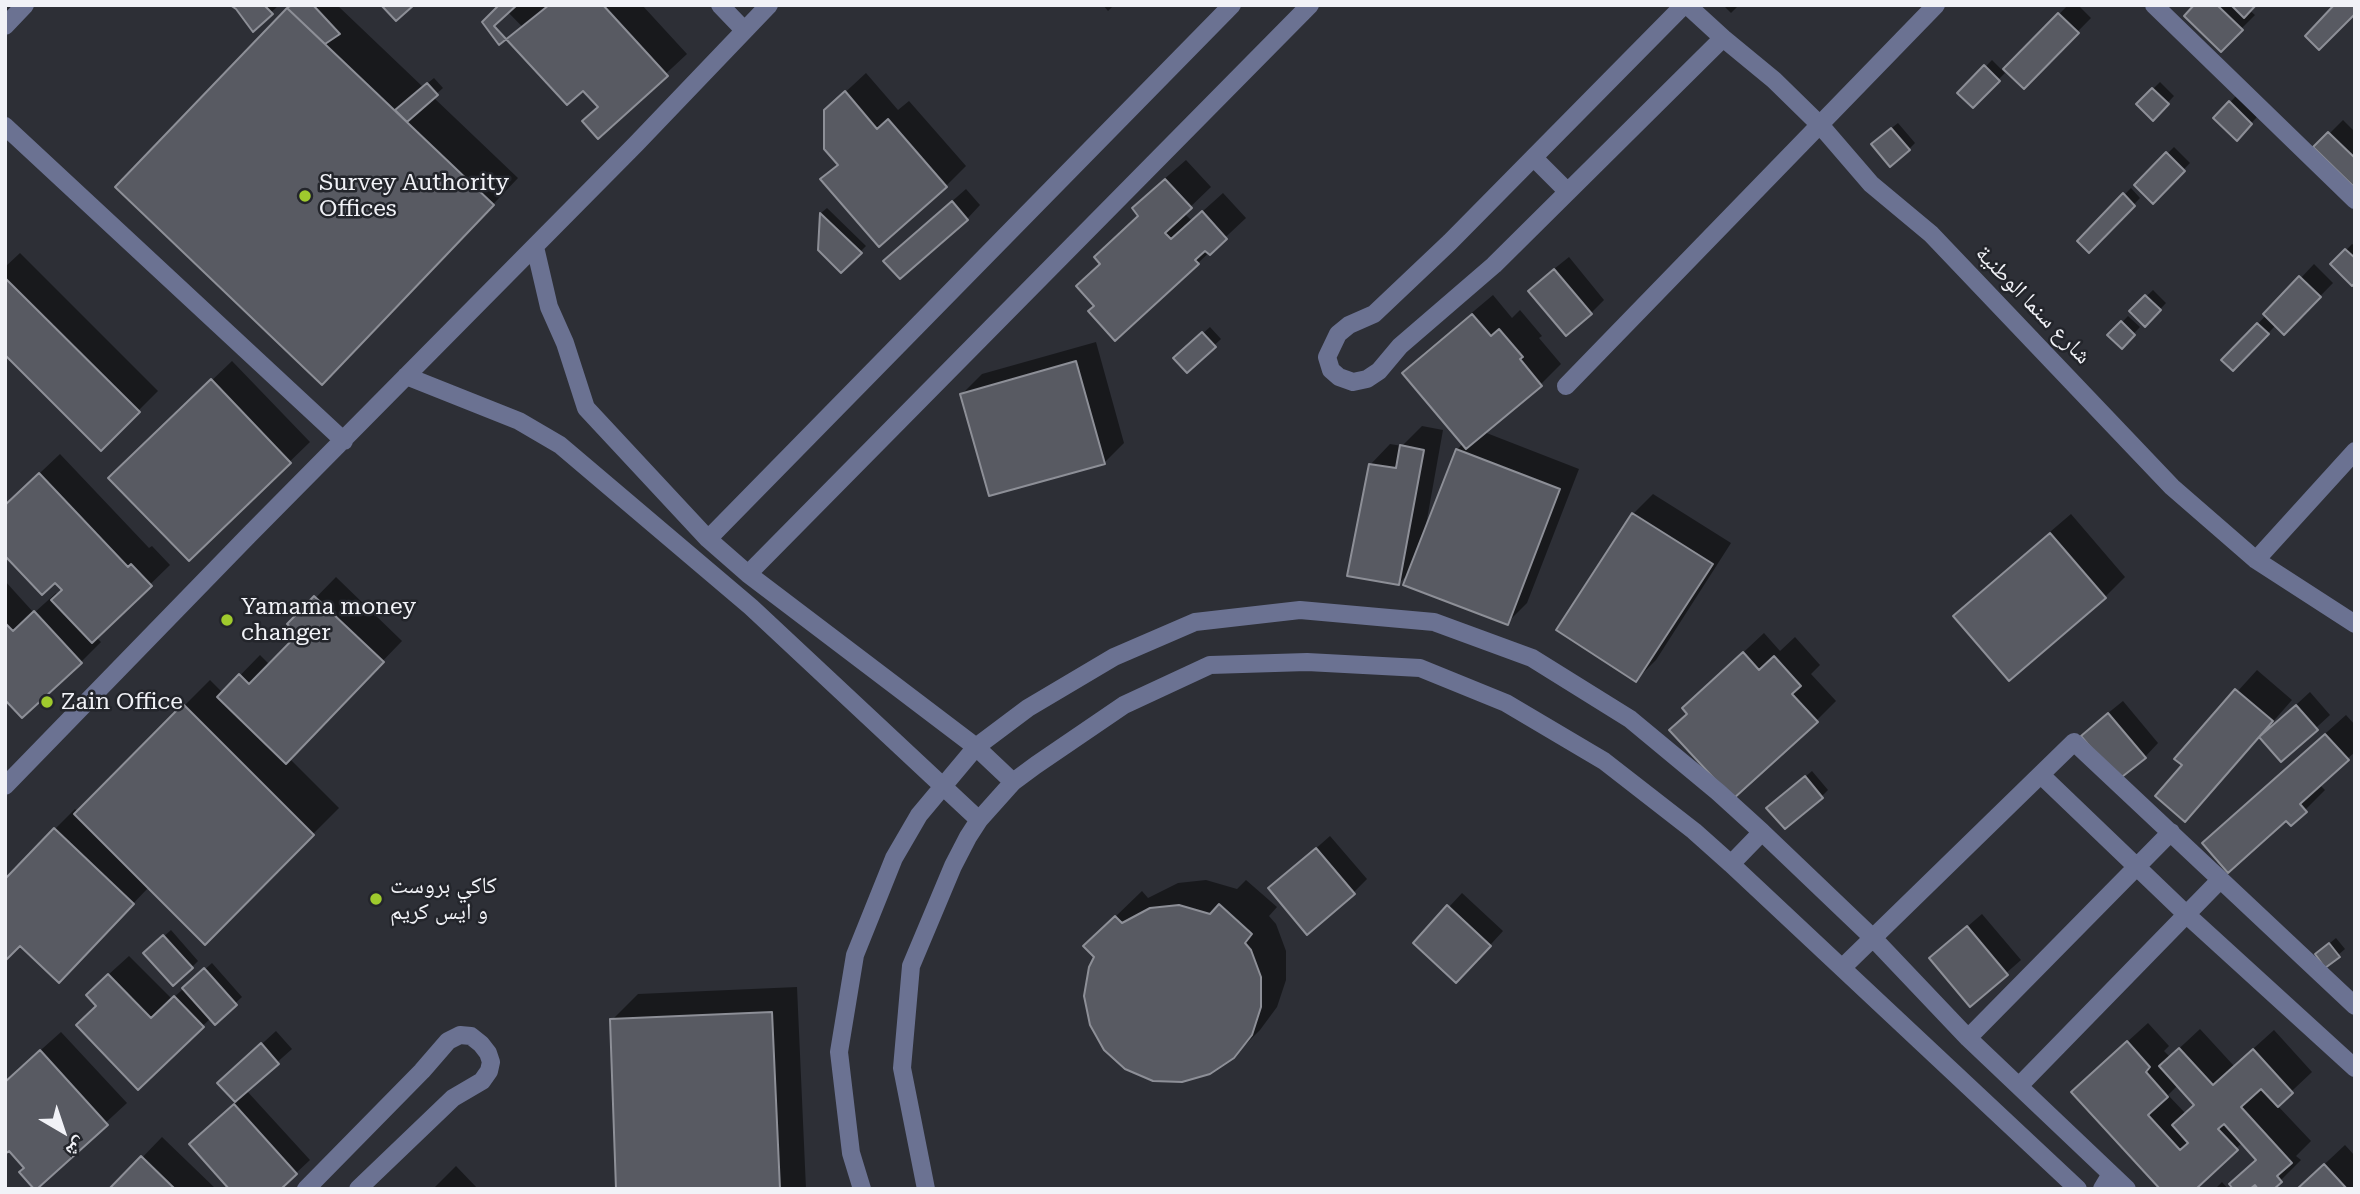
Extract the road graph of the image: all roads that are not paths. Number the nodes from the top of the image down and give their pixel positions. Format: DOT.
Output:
graph roads {
  1 [pos="25,5"];
  2 [pos="720,5"];
  3 [pos="769,5"];
  4 [pos="1232,5"];
  5 [pos="1310,5"];
  6 [pos="1685,5"];
  7 [pos="1936,5"];
  8 [pos="2154,5"];
  9 [pos="5,26"];
  10 [pos="744,30"];
  11 [pos="1723,38"];
  12 [pos="5,126"];
  13 [pos="1821,126"];
  14 [pos="1534,159"];
  15 [pos="1568,192"];
  16 [pos="2355,200"];
  17 [pos="535,247"];
  18 [pos="406,376"];
  19 [pos="1566,386"];
  20 [pos="344,441"];
  21 [pos="2355,451"];
  22 [pos="708,539"];
  23 [pos="2256,560"];
  24 [pos="748,574"];
  25 [pos="2355,624"];
  26 [pos="976,747"];
  27 [pos="2041,775"];
  28 [pos="1013,782"];
  29 [pos="943,785"];
  30 [pos="5,786"];
  31 [pos="979,820"];
  32 [pos="1762,832"];
  33 [pos="2171,832"];
  34 [pos="1731,864"];
  35 [pos="2137,866"];
  36 [pos="2220,880"];
  37 [pos="2187,915"];
  38 [pos="1874,938"];
  39 [pos="1842,968"];
  40 [pos="2355,1006"];
  41 [pos="1968,1038"];
  42 [pos="2355,1068"];
  43 [pos="2019,1086"];
  44 [pos="2106,1181"];
  45 [pos="306,1189"];
  46 [pos="358,1189"];
  47 [pos="863,1189"];
  48 [pos="926,1189"];
  49 [pos="2078,1189"];
  50 [pos="2127,1189"];
  1 -- 9 [label="street"];
  2 -- 10 [label="street"];
  3 -- 10 [label="street"];
  4 -- 22 [label="street"];
  5 -- 24 [label="street"];
  6 -- 11 [label="street, شارع سنما الوطنية"];
  6 -- 14 [label="street"];
  7 -- 13 [label="street"];
  8 -- 16 [label="street"];
  10 -- 17 [label="street"];
  11 -- 13 [label="street, شارع سنما الوطنية"];
  11 -- 15 [label="street"];
  12 -- 20 [label="street"];
  13 -- 19 [label="street"];
  13 -- 23 [label="street, شارع سنما الوطنية"];
  14 -- 15 [label="street"];
  14 -- 15 [label="street"];
  17 -- 18 [label="street"];
  17 -- 22 [label="street"];
  18 -- 20 [label="street"];
  18 -- 29 [label="street"];
  20 -- 30 [label="street"];
  21 -- 23 [label="street"];
  22 -- 24 [label="street"];
  23 -- 25 [label="street, شارع سنما الوطنية"];
  24 -- 26 [label="street"];
  26 -- 28 [label="street"];
  26 -- 29 [label="street"];
  26 -- 32 [label="street"];
  27 -- 33 [label="street"];
  27 -- 35 [label="street"];
  27 -- 38 [label="street"];
  28 -- 31 [label="street"];
  28 -- 34 [label="street"];
  29 -- 31 [label="street"];
  29 -- 47 [label="street"];
  31 -- 48 [label="street"];
  32 -- 34 [label="street"];
  32 -- 38 [label="street"];
  33 -- 35 [label="street"];
  33 -- 36 [label="street"];
  34 -- 39 [label="street"];
  35 -- 37 [label="street"];
  35 -- 41 [label="street"];
  36 -- 37 [label="street"];
  36 -- 40 [label="street"];
  37 -- 42 [label="street"];
  37 -- 43 [label="street"];
  38 -- 39 [label="street"];
  38 -- 41 [label="street"];
  39 -- 49 [label="street"];
  41 -- 43 [label="street"];
  43 -- 44 [label="street"];
  44 -- 50 [label="street"];
  45 -- 46 [label="street"];
}
